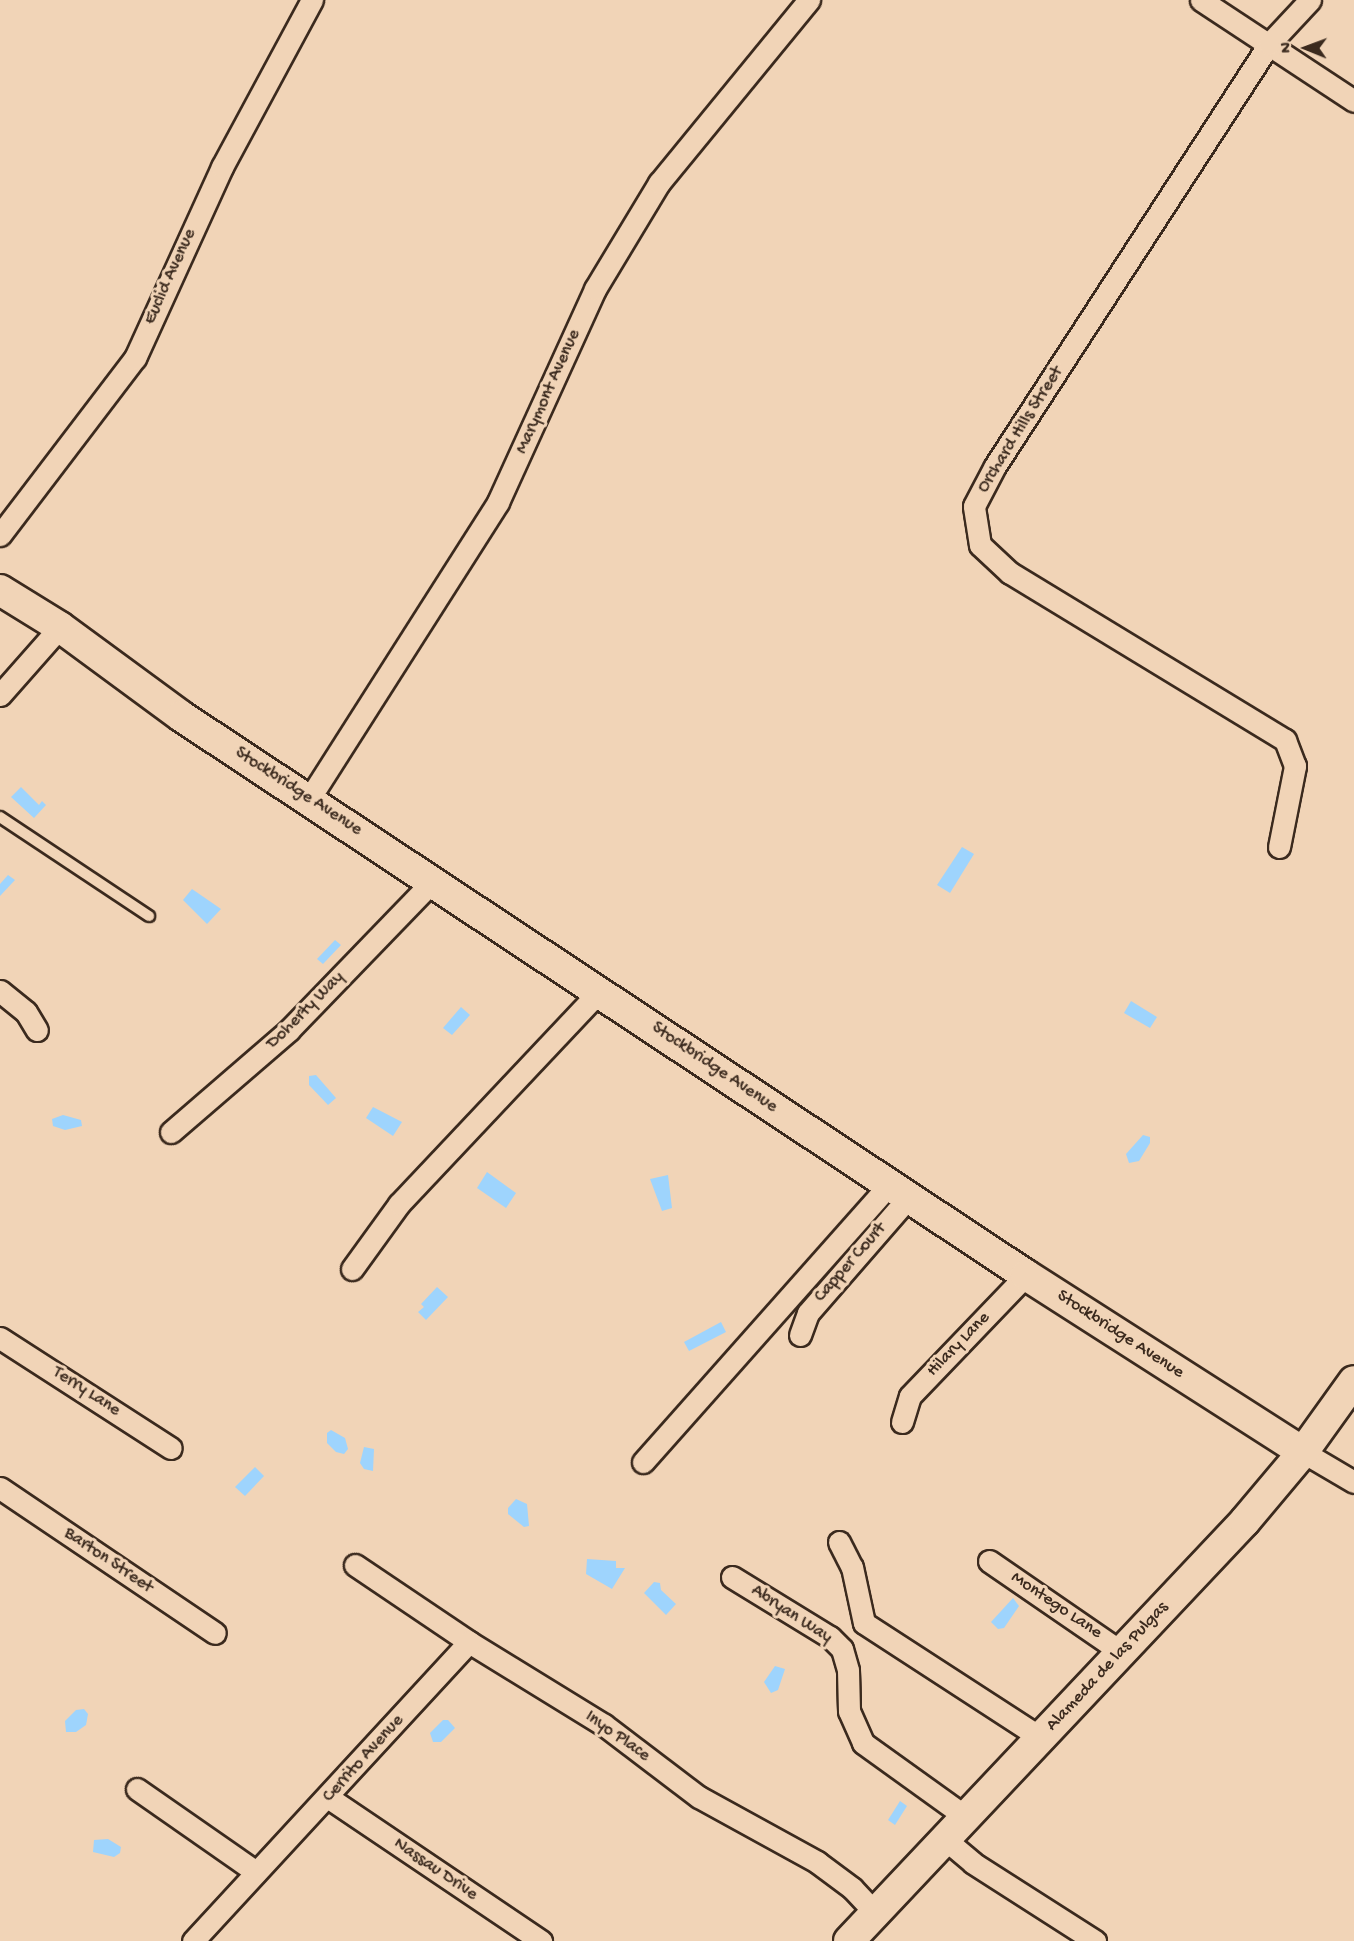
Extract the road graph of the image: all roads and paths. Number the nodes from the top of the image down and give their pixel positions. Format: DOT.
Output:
graph roads {
  1 [pos="312,0"];
  2 [pos="809,0"];
  3 [pos="1201,0"];
  4 [pos="1310,0"];
  5 [pos="1269,44"];
  6 [pos="1354,100"];
  7 [pos="0,535"];
  8 [pos="0,590"];
  9 [pos="60,627"];
  10 [pos="0,694"];
  11 [pos="309,799"];
  12 [pos="0,817"];
  13 [pos="1279,847"];
  14 [pos="433,880"];
  15 [pos="149,916"];
  16 [pos="0,991"];
  17 [pos="600,991"];
  18 [pos="37,1030"];
  19 [pos="171,1132"];
  20 [pos="900,1190"];
  21 [pos="352,1269"];
  22 [pos="1026,1275"];
  23 [pos="801,1335"];
  24 [pos="0,1338"];
  25 [pos="1354,1381"];
  26 [pos="902,1422"];
  27 [pos="171,1448"];
  28 [pos="1303,1452"];
  29 [pos="643,1462"];
  30 [pos="1354,1482"];
  31 [pos="0,1488"];
  32 [pos="839,1542"];
  33 [pos="988,1562"];
  34 [pos="355,1565"];
  35 [pos="732,1577"];
  36 [pos="215,1633"];
  37 [pos="469,1642"];
  38 [pos="1122,1653"];
  39 [pos="1041,1738"];
  40 [pos="137,1789"];
  41 [pos="329,1798"];
  42 [pos="966,1817"];
  43 [pos="946,1840"];
  44 [pos="256,1872"];
  45 [pos="875,1913"];
  46 [pos="194,1941"];
  47 [pos="541,1941"];
  48 [pos="849,1941"];
  49 [pos="1095,1941"];
  1 -- 7 [label="street, Euclid Avenue"];
  2 -- 11 [label="street, Marymont Avenue"];
  3 -- 5 [label="street"];
  4 -- 5 [label="street, Orchard Hills Street"];
  5 -- 6 [label="street"];
  5 -- 13 [label="street, Orchard Hills Street"];
  8 -- 9 [label="street, Stockbridge Avenue"];
  9 -- 10 [label="street"];
  9 -- 11 [label="street, Stockbridge Avenue"];
  11 -- 14 [label="street, Stockbridge Avenue"];
  12 -- 15 [label="lane"];
  14 -- 17 [label="street, Stockbridge Avenue"];
  14 -- 19 [label="street, Doherty Way"];
  16 -- 18 [label="street"];
  17 -- 20 [label="street, Stockbridge Avenue"];
  17 -- 21 [label="street"];
  20 -- 22 [label="street, Stockbridge Avenue"];
  20 -- 23 [label="street, Capper Court"];
  20 -- 29 [label="street"];
  22 -- 26 [label="street, Hilary Lane"];
  22 -- 28 [label="street, Stockbridge Avenue"];
  24 -- 27 [label="street, Terry Lane"];
  25 -- 28 [label="street, Alameda de las Pulgas"];
  28 -- 30 [label="street, Stockbridge Avenue"];
  28 -- 38 [label="street, Alameda de las Pulgas"];
  31 -- 36 [label="street, Barton Street"];
  32 -- 39 [label="street"];
  33 -- 38 [label="street, Montego Lane"];
  34 -- 37 [label="street, Inyo Place"];
  35 -- 42 [label="street, Abryan Way"];
  37 -- 41 [label="street, Cerrito Avenue"];
  37 -- 45 [label="street, Inyo Place"];
  38 -- 39 [label="street, Alameda de las Pulgas"];
  39 -- 42 [label="street, Alameda de las Pulgas"];
  40 -- 44 [label="street"];
  41 -- 44 [label="street, Cerrito Avenue"];
  41 -- 47 [label="street, Nassau Drive"];
  42 -- 43 [label="street, Alameda de las Pulgas"];
  43 -- 45 [label="street, Alameda de las Pulgas"];
  43 -- 49 [label="street"];
  44 -- 46 [label="street, Cerrito Avenue"];
  45 -- 48 [label="street, Alameda de las Pulgas"];
}
